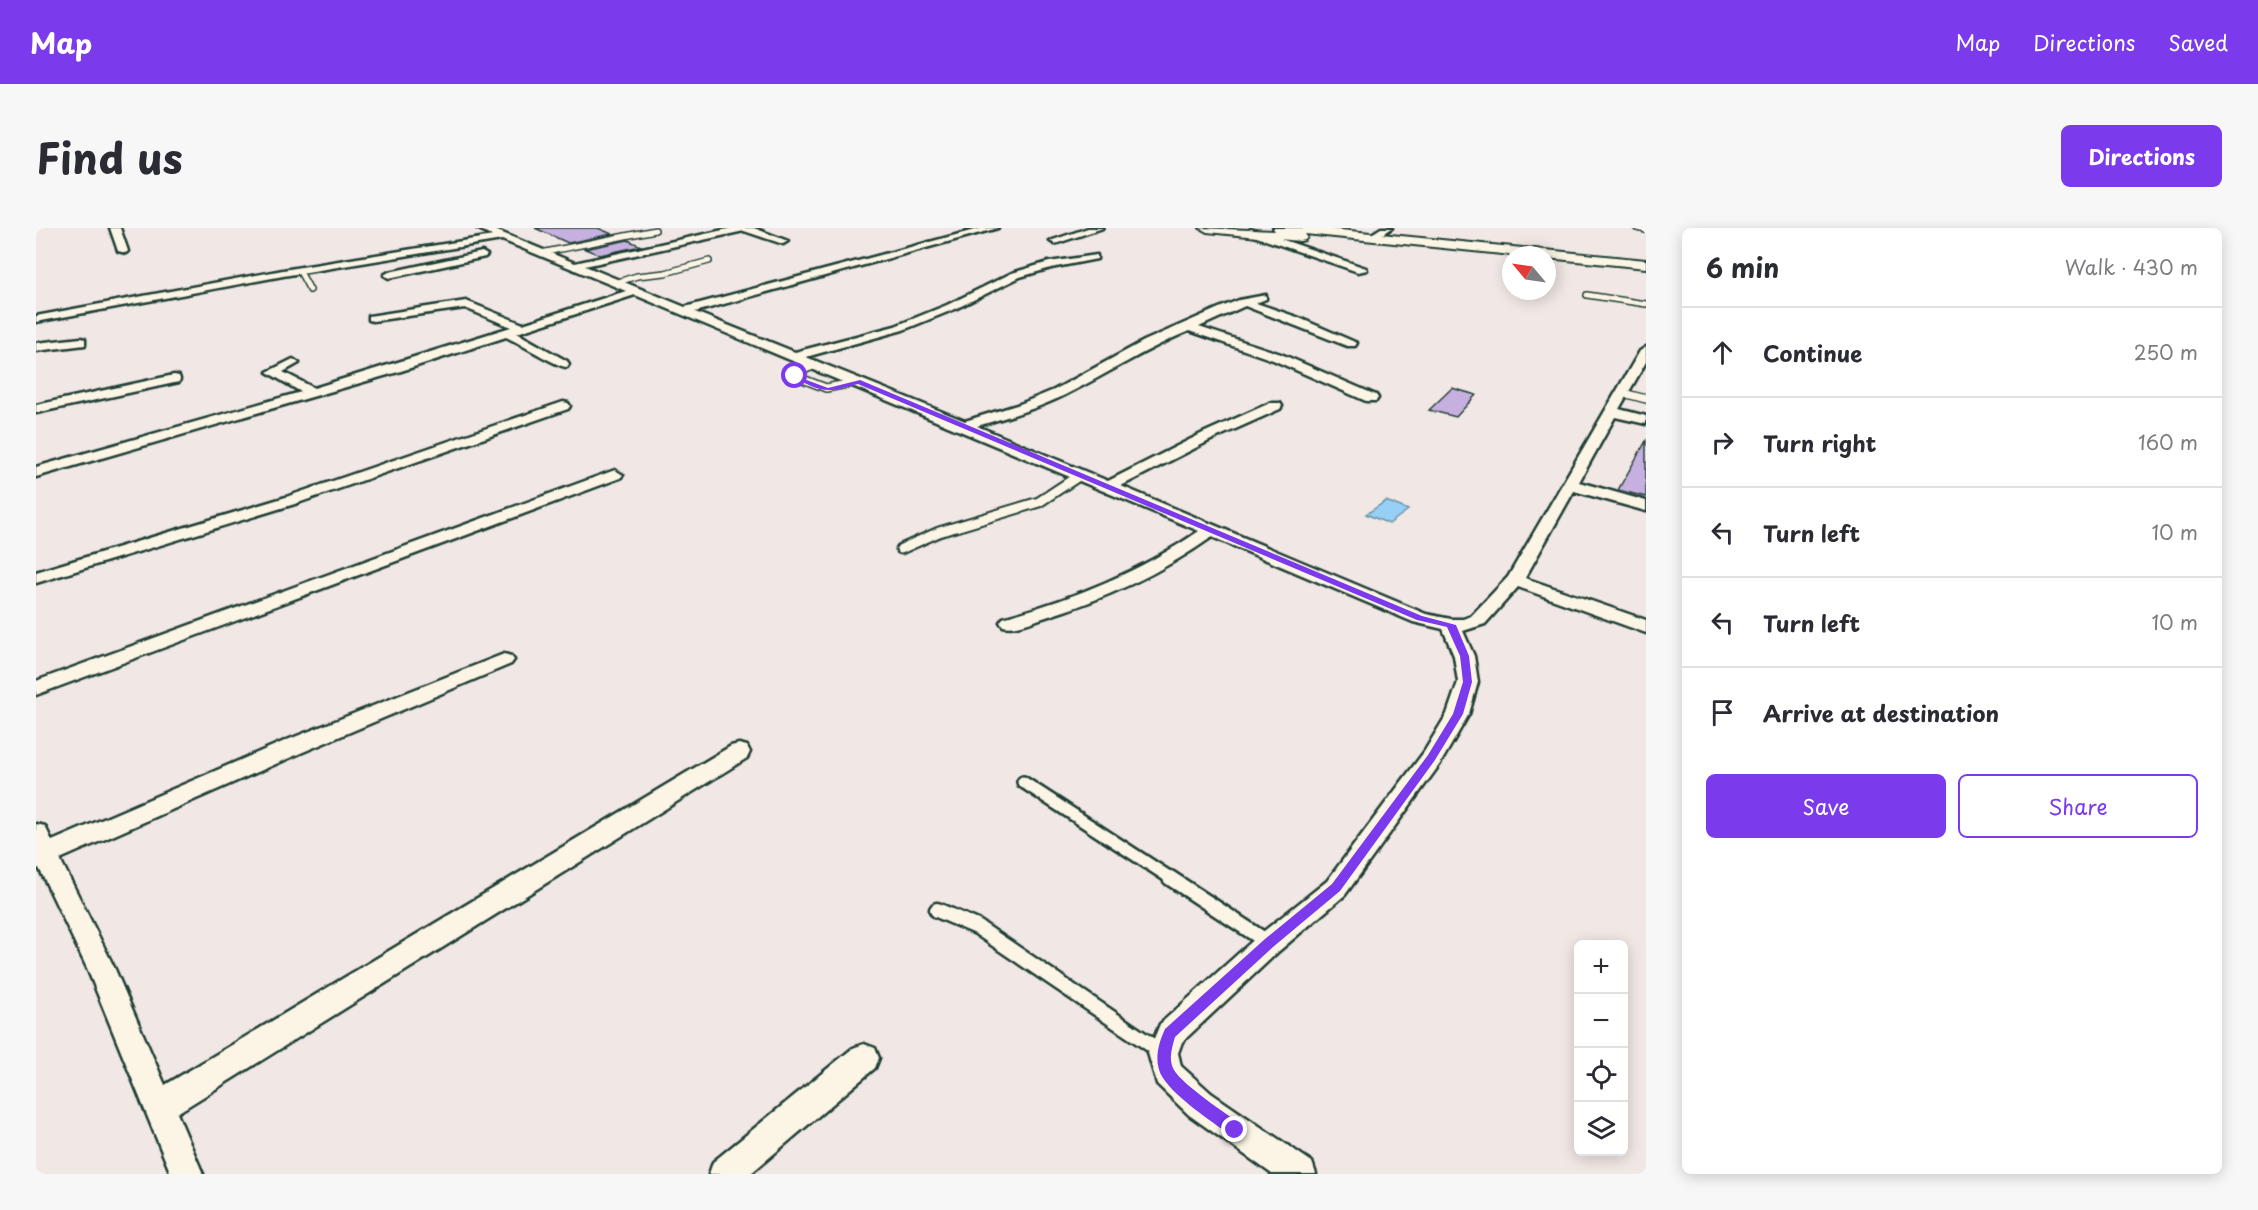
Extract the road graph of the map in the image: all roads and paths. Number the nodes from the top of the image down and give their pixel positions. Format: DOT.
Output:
graph roads {
  1 [pos="114,228"];
  2 [pos="482,228"];
  3 [pos="744,228"];
  4 [pos="993,228"];
  5 [pos="1098,228"];
  6 [pos="1207,228"];
  7 [pos="1280,228"];
  8 [pos="1387,228"];
  9 [pos="1636,228"];
  10 [pos="655,230"];
  11 [pos="1646,230"];
  12 [pos="1251,232"];
  13 [pos="501,237"];
  14 [pos="1373,237"];
  15 [pos="783,241"];
  16 [pos="1055,241"];
  17 [pos="522,245"];
  18 [pos="123,251"];
  19 [pos="541,253"];
  20 [pos="1093,256"];
  21 [pos="1502,258"];
  22 [pos="709,261"];
  23 [pos="1556,264"];
  24 [pos="1646,264"];
  25 [pos="573,266"];
  26 [pos="299,270"];
  27 [pos="1362,270"];
  28 [pos="1646,272"];
  29 [pos="389,275"];
  30 [pos="615,283"];
  31 [pos="310,290"];
  32 [pos="636,291"];
  33 [pos="1587,295"];
  34 [pos="1263,297"];
  35 [pos="1243,302"];
  36 [pos="1646,304"];
  37 [pos="685,311"];
  38 [pos="373,318"];
  39 [pos="36,319"];
  40 [pos="1190,327"];
  41 [pos="523,328"];
  42 [pos="508,333"];
  43 [pos="81,342"];
  44 [pos="1351,344"];
  45 [pos="36,347"];
  46 [pos="795,356"];
  47 [pos="1644,356"];
  48 [pos="293,363"];
  49 [pos="563,364"];
  50 [pos="816,364"];
  51 [pos="174,379"];
  52 [pos="858,382"];
  53 [pos="312,392"];
  54 [pos="1623,393"];
  55 [pos="1371,398"];
  56 [pos="1646,399"];
  57 [pos="563,406"];
  58 [pos="1275,406"];
  59 [pos="36,409"];
  60 [pos="1613,412"];
  61 [pos="1646,420"];
  62 [pos="964,426"];
  63 [pos="36,472"];
  64 [pos="615,475"];
  65 [pos="1080,475"];
  66 [pos="1571,485"];
  67 [pos="1108,486"];
  68 [pos="1646,506"];
  69 [pos="1211,530"];
  70 [pos="901,549"];
  71 [pos="36,578"];
  72 [pos="1515,580"];
  73 [pos="1010,622"];
  74 [pos="1451,625"];
  75 [pos="1646,627"];
  76 [pos="504,660"];
  77 [pos="36,688"];
  78 [pos="739,752"];
  79 [pos="1023,782"];
  80 [pos="39,849"];
  81 [pos="937,910"];
  82 [pos="1269,943"];
  83 [pos="1163,1053"];
  84 [pos="864,1058"];
  85 [pos="160,1106"];
  86 [pos="187,1174"];
  87 [pos="725,1174"];
  88 [pos="1300,1174"];
  1 -- 18 [label="street"];
  2 -- 13 [label="street"];
  3 -- 15 [label="street"];
  3 -- 25 [label="street"];
  4 -- 37 [label="street"];
  5 -- 16 [label="street"];
  6 -- 12 [label="main road"];
  7 -- 14 [label="main road"];
  8 -- 14 [label="street"];
  9 -- 11 [label="lane"];
  10 -- 19 [label="lane"];
  12 -- 21 [label="main road"];
  12 -- 27 [label="street"];
  13 -- 17 [label="street"];
  13 -- 26 [label="street"];
  14 -- 24 [label="main road"];
  17 -- 19 [label="street"];
  17 -- 29 [label="street"];
  19 -- 25 [label="street"];
  20 -- 46 [label="street"];
  22 -- 30 [label="lane"];
  23 -- 28 [label="main road"];
  25 -- 30 [label="street"];
  26 -- 31 [label="lane"];
  26 -- 39 [label="street"];
  30 -- 32 [label="street"];
  32 -- 37 [label="street"];
  32 -- 41 [label="street"];
  33 -- 36 [label="lane"];
  34 -- 35 [label="street"];
  35 -- 40 [label="street"];
  35 -- 44 [label="street"];
  37 -- 46 [label="street"];
  38 -- 41 [label="street"];
  40 -- 55 [label="street"];
  40 -- 62 [label="street"];
  41 -- 42 [label="street"];
  42 -- 49 [label="street"];
  42 -- 53 [label="street"];
  43 -- 45 [label="street"];
  46 -- 50 [label="street"];
  47 -- 54 [label="street"];
  48 -- 53 [label="street"];
  50 -- 52 [label="street"];
  50 -- 52 [label="lane"];
  51 -- 59 [label="street"];
  52 -- 62 [label="street"];
  53 -- 63 [label="street"];
  54 -- 56 [label="lane"];
  54 -- 60 [label="street"];
  57 -- 71 [label="street"];
  58 -- 67 [label="street"];
  60 -- 61 [label="street"];
  60 -- 66 [label="street"];
  62 -- 65 [label="street"];
  64 -- 77 [label="street"];
  65 -- 67 [label="street"];
  65 -- 70 [label="lane"];
  66 -- 68 [label="street"];
  66 -- 72 [label="street"];
  67 -- 69 [label="street"];
  69 -- 73 [label="street"];
  69 -- 74 [label="street"];
  72 -- 74 [label="street"];
  72 -- 75 [label="street"];
  74 -- 82 [label="street"];
  76 -- 80 [label="street"];
  78 -- 85 [label="street"];
  79 -- 82 [label="lane"];
  80 -- 85 [label="street"];
  81 -- 83 [label="lane"];
  82 -- 83 [label="street"];
  83 -- 88 [label="street"];
  84 -- 87 [label="street"];
  85 -- 86 [label="street"];
}
